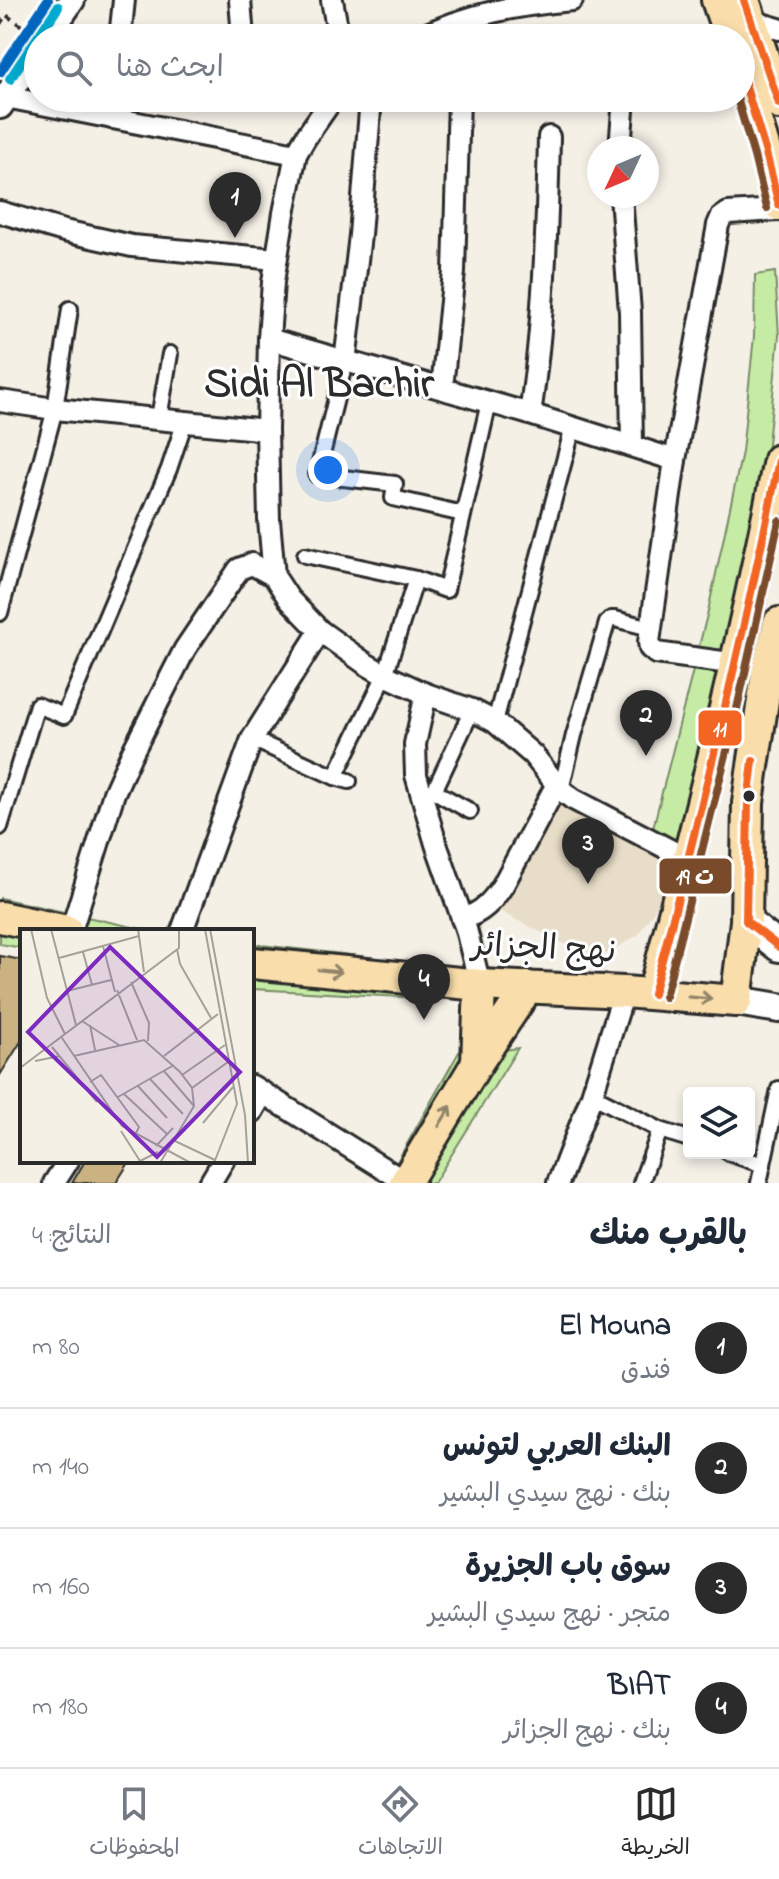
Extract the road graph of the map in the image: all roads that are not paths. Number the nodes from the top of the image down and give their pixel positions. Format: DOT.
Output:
graph roads {
  1 [pos="72,0"];
  2 [pos="124,0"];
  3 [pos="240,0"];
  4 [pos="332,0"];
  5 [pos="572,0"];
  6 [pos="717,0"];
  7 [pos="751,22"];
  8 [pos="52,24"];
  9 [pos="121,24"];
  10 [pos="242,24"];
  11 [pos="336,24"];
  12 [pos="451,24"];
  13 [pos="755,34"];
  14 [pos="24,65"];
  15 [pos="3,102"];
  16 [pos="24,103"];
  17 [pos="779,104"];
  18 [pos="129,112"];
  19 [pos="323,112"];
  20 [pos="370,112"];
  21 [pos="459,112"];
  22 [pos="623,112"];
  23 [pos="754,112"];
  24 [pos="621,136"];
  25 [pos="549,137"];
  26 [pos="296,154"];
  27 [pos="622,208"];
  28 [pos="779,208"];
  29 [pos="0,212"];
  30 [pos="276,259"];
  31 [pos="70,309"];
  32 [pos="269,339"];
  33 [pos="170,354"];
  34 [pos="345,362"];
  35 [pos="442,388"];
  36 [pos="0,401"];
  37 [pos="489,402"];
  38 [pos="55,409"];
  39 [pos="530,414"];
  40 [pos="159,418"];
  41 [pos="185,421"];
  42 [pos="573,427"];
  43 [pos="267,430"];
  44 [pos="632,445"];
  45 [pos="675,460"];
  46 [pos="779,460"];
  47 [pos="463,514"];
  48 [pos="305,555"];
  49 [pos="274,576"];
  50 [pos="416,579"];
  51 [pos="0,613"];
  52 [pos="779,623"];
  53 [pos="650,628"];
  54 [pos="320,631"];
  55 [pos="737,664"];
  56 [pos="385,675"];
  57 [pos="426,694"];
  58 [pos="472,710"];
  59 [pos="495,722"];
  60 [pos="252,739"];
  61 [pos="559,787"];
  62 [pos="470,811"];
  63 [pos="0,827"];
  64 [pos="689,860"];
  65 [pos="0,917"];
  66 [pos="462,919"];
  67 [pos="746,921"];
  68 [pos="59,929"];
  69 [pos="70,929"];
  70 [pos="183,929"];
  71 [pos="779,947"];
  72 [pos="254,963"];
  73 [pos="480,985"];
  74 [pos="528,987"];
  75 [pos="639,993"];
  76 [pos="736,1001"];
  77 [pos="779,1008"];
  78 [pos="477,1063"];
  79 [pos="779,1089"];
  80 [pos="258,1090"];
  81 [pos="592,1095"];
  82 [pos="660,1130"];
  83 [pos="775,1132"];
  84 [pos="683,1137"];
  85 [pos="746,1159"];
  86 [pos="67,1163"];
  87 [pos="222,1163"];
  88 [pos="763,1165"];
  89 [pos="405,1182"];
  90 [pos="54,1183"];
  91 [pos="210,1183"];
  92 [pos="558,1183"];
  93 [pos="641,1183"];
  94 [pos="759,1183"];
  1 -- 8 [label="street"];
  2 -- 9 [label="street"];
  3 -- 10 [label="street"];
  4 -- 11 [label="street"];
  5 -- 12 [label="street"];
  6 -- 7 [label="main road"];
  13 -- 17 [label="main road"];
  14 -- 15 [label="street"];
  15 -- 16 [label="street"];
  18 -- 26 [label="street"];
  19 -- 26 [label="street"];
  20 -- 34 [label="street"];
  21 -- 35 [label="street"];
  22 -- 24 [label="street"];
  23 -- 28 [label="main road"];
  25 -- 39 [label="street"];
  26 -- 30 [label="street"];
  27 -- 44 [label="street"];
  28 -- 45 [label="street"];
  29 -- 30 [label="street"];
  30 -- 32 [label="street"];
  31 -- 38 [label="street"];
  32 -- 34 [label="street"];
  32 -- 43 [label="street"];
  33 -- 40 [label="street"];
  34 -- 35 [label="street"];
  34 -- 47 [label="street"];
  35 -- 37 [label="street"];
  36 -- 38 [label="street"];
  37 -- 39 [label="street"];
  37 -- 47 [label="street"];
  38 -- 40 [label="street"];
  38 -- 51 [label="street"];
  39 -- 42 [label="street"];
  40 -- 41 [label="street"];
  41 -- 43 [label="street"];
  41 -- 63 [label="street"];
  42 -- 44 [label="street"];
  42 -- 59 [label="street"];
  43 -- 49 [label="street"];
  44 -- 45 [label="street"];
  45 -- 53 [label="street"];
  46 -- 55 [label="main road"];
  47 -- 50 [label="street"];
  48 -- 50 [label="street"];
  49 -- 54 [label="street"];
  49 -- 69 [label="street"];
  50 -- 56 [label="street"];
  52 -- 67 [label="main road"];
  53 -- 55 [label="street"];
  53 -- 61 [label="street"];
  54 -- 56 [label="street"];
  54 -- 60 [label="street"];
  55 -- 64 [label="main road"];
  56 -- 57 [label="street"];
  56 -- 60 [label="street"];
  57 -- 58 [label="street"];
  57 -- 66 [label="street"];
  58 -- 59 [label="street"];
  58 -- 62 [label="street"];
  59 -- 61 [label="street"];
  60 -- 70 [label="street"];
  61 -- 64 [label="street"];
  61 -- 66 [label="street"];
  64 -- 75 [label="main road"];
  65 -- 68 [label="main road"];
  66 -- 73 [label="street"];
  67 -- 71 [label="main road"];
  67 -- 76 [label="main road"];
  72 -- 73 [label="main road, نهج الجزائر, one-way"];
  73 -- 74 [label="main road, نهج الجزائر"];
  73 -- 78 [label="main road"];
  74 -- 75 [label="main road, نهج الجزائر"];
  74 -- 78 [label="main road"];
  75 -- 76 [label="main road, نهج الجزائر, one-way"];
  75 -- 81 [label="street"];
  76 -- 77 [label="main road"];
  89 -- 78 [label="main road, one-way"];
  79 -- 83 [label="street"];
  80 -- 89 [label="street"];
  81 -- 82 [label="street"];
  81 -- 92 [label="street"];
  82 -- 84 [label="street"];
  82 -- 93 [label="street"];
  83 -- 88 [label="street"];
  85 -- 88 [label="street"];
  86 -- 90 [label="street"];
  87 -- 91 [label="street"];
  88 -- 94 [label="street"];
}
